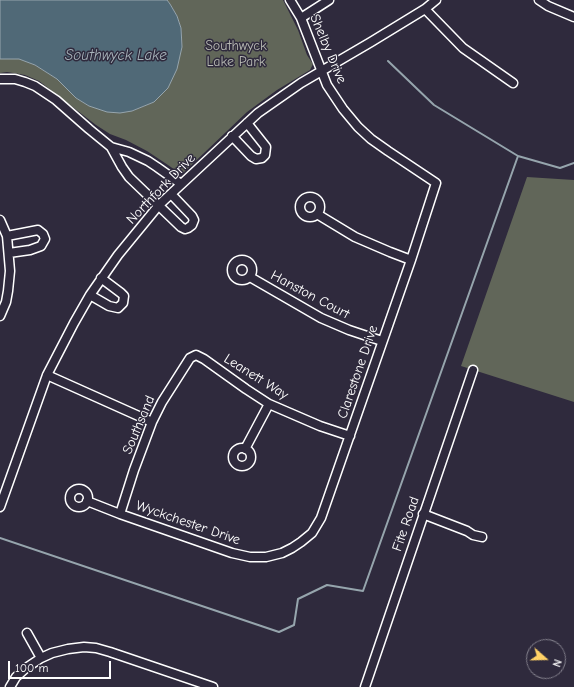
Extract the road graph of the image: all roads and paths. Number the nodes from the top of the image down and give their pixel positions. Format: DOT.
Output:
graph roads {
  1 [pos="290,0"];
  2 [pos="329,0"];
  3 [pos="436,0"];
  4 [pos="539,0"];
  5 [pos="424,9"];
  6 [pos="574,17"];
  7 [pos="301,18"];
  8 [pos="322,70"];
  9 [pos="0,79"];
  10 [pos="513,82"];
  11 [pos="247,123"];
  12 [pos="232,136"];
  13 [pos="111,147"];
  14 [pos="436,183"];
  15 [pos="181,184"];
  16 [pos="171,194"];
  17 [pos="159,205"];
  18 [pos="317,214"];
  19 [pos="0,220"];
  20 [pos="7,236"];
  21 [pos="9,253"];
  22 [pos="411,260"];
  23 [pos="250,276"];
  24 [pos="101,278"];
  25 [pos="90,295"];
  26 [pos="0,316"];
  27 [pos="382,342"];
  28 [pos="196,355"];
  29 [pos="473,370"];
  30 [pos="47,375"];
  31 [pos="269,404"];
  32 [pos="152,422"];
  33 [pos="350,436"];
  34 [pos="245,449"];
  35 [pos="88,501"];
  36 [pos="0,507"];
  37 [pos="120,514"];
  38 [pos="423,514"];
  39 [pos="482,537"];
  40 [pos="282,553"];
  41 [pos="27,633"];
  42 [pos="41,658"];
  43 [pos="199,685"];
  44 [pos="10,687"];
  45 [pos="213,687"];
  46 [pos="365,687"];
  1 -- 7 [label="street, Shelby Drive"];
  2 -- 7 [label="street"];
  3 -- 5 [label="street, Northfork Drive"];
  4 -- 6 [label="street"];
  5 -- 8 [label="street, Northfork Drive"];
  5 -- 10 [label="street"];
  7 -- 8 [label="street, Shelby Drive"];
  8 -- 11 [label="street, Northfork Drive"];
  8 -- 14 [label="street, Shelby Drive"];
  9 -- 13 [label="street"];
  11 -- 12 [label="street, Northfork Drive"];
  11 -- 12 [label="street"];
  12 -- 15 [label="street, Northfork Drive"];
  13 -- 15 [label="street"];
  13 -- 17 [label="street"];
  14 -- 22 [label="street, Clarestone Drive"];
  15 -- 16 [label="street, Northfork Drive"];
  16 -- 17 [label="street, Northfork Drive"];
  16 -- 17 [label="street"];
  17 -- 24 [label="street, Northfork Drive"];
  18 -- 22 [label="street"];
  19 -- 20 [label="street"];
  20 -- 21 [label="street"];
  20 -- 21 [label="street"];
  21 -- 26 [label="street"];
  22 -- 27 [label="street, Clarestone Drive"];
  23 -- 27 [label="street, Hanston Court"];
  24 -- 25 [label="street, Northfork Drive"];
  24 -- 25 [label="street"];
  25 -- 30 [label="street, Northfork Drive"];
  27 -- 33 [label="street, Clarestone Drive"];
  28 -- 31 [label="street, Leanett Way"];
  28 -- 32 [label="street, Southsand"];
  29 -- 38 [label="street, Fite Road"];
  30 -- 32 [label="street"];
  30 -- 36 [label="street, Northfork Drive"];
  31 -- 33 [label="street, Leanett Way"];
  31 -- 34 [label="street"];
  32 -- 37 [label="street, Southsand"];
  33 -- 40 [label="street, Clarestone Drive"];
  35 -- 37 [label="street, Wyckchester Drive"];
  37 -- 40 [label="street, Wyckchester Drive"];
  38 -- 39 [label="street"];
  38 -- 46 [label="street, Fite Road"];
  41 -- 42 [label="street"];
  42 -- 43 [label="street"];
  42 -- 44 [label="street"];
  43 -- 45 [label="street"];
}
